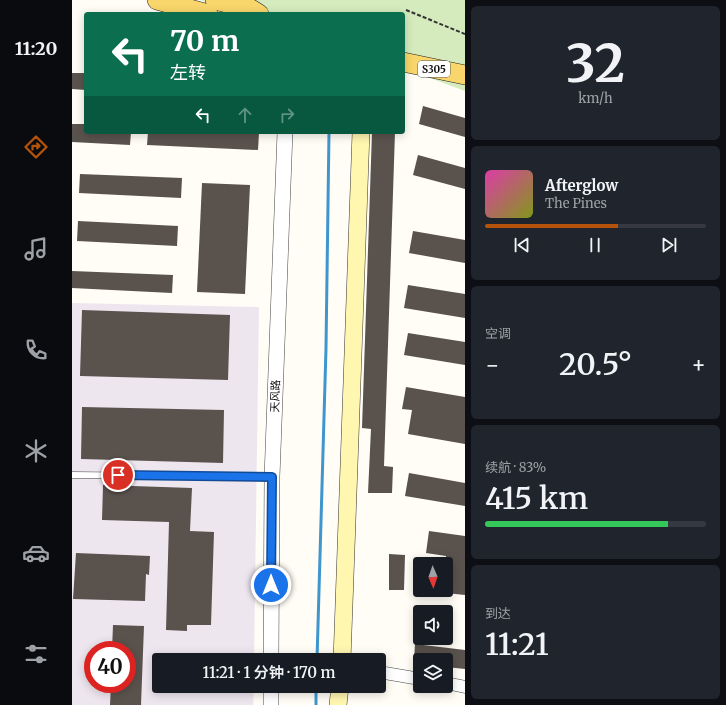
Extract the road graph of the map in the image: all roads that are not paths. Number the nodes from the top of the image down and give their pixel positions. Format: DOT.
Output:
graph roads {
  1 [pos="157,0"];
  2 [pos="215,0"];
  3 [pos="201,12"];
  4 [pos="256,12"];
  5 [pos="405,62"];
  6 [pos="465,75"];
  7 [pos="286,134"];
  8 [pos="361,134"];
  9 [pos="72,475"];
  10 [pos="272,477"];
  11 [pos="271,653"];
  12 [pos="342,653"];
  13 [pos="386,673"];
  14 [pos="413,678"];
  15 [pos="453,684"];
  16 [pos="465,687"];
  17 [pos="271,693"];
  18 [pos="339,693"];
  19 [pos="271,705"];
  20 [pos="338,705"];
  1 -- 3 [label="main road"];
  2 -- 4 [label="main road"];
  5 -- 6 [label="main road, S305"];
  7 -- 10 [label="street, 天风路"];
  8 -- 12 [label="main road"];
  9 -- 10 [label="lane"];
  10 -- 11 [label="street, 天风路"];
  13 -- 14 [label="street"];
  15 -- 16 [label="street"];
  17 -- 19 [label="street"];
  18 -- 20 [label="main road"];
}
